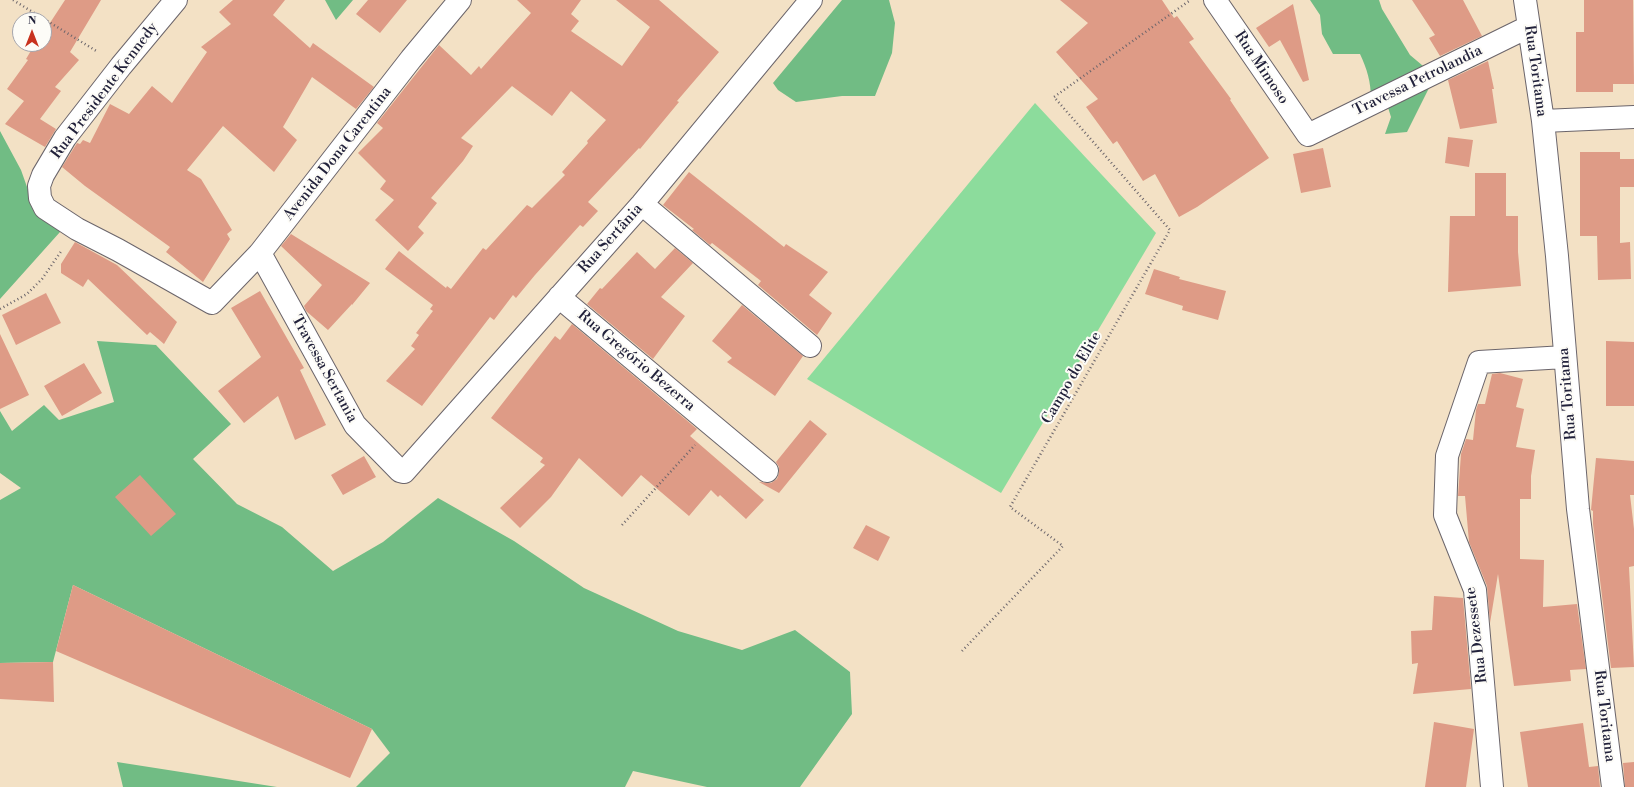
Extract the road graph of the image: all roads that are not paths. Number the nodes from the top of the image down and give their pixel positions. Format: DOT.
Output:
graph roads {
  1 [pos="176,0"];
  2 [pos="460,0"];
  3 [pos="811,0"];
  4 [pos="1215,0"];
  5 [pos="1525,0"];
  6 [pos="1528,27"];
  7 [pos="1634,117"];
  8 [pos="1543,121"];
  9 [pos="1308,135"];
  10 [pos="642,204"];
  11 [pos="260,253"];
  12 [pos="559,297"];
  13 [pos="212,303"];
  14 [pos="810,346"];
  15 [pos="1565,358"];
  16 [pos="767,471"];
  17 [pos="404,472"];
  18 [pos="1492,787"];
  19 [pos="1613,787"];
  1 -- 13 [label="street, Rua Presidente Kennedy"];
  2 -- 11 [label="street, Avenida Dona Carentina"];
  3 -- 10 [label="street, Rua Sertânia"];
  4 -- 9 [label="street, Rua Mimoso"];
  5 -- 6 [label="street, Rua Toritama"];
  6 -- 8 [label="street, Rua Toritama"];
  6 -- 9 [label="street, Travessa Petrolandia"];
  7 -- 8 [label="street"];
  8 -- 15 [label="street, Rua Toritama"];
  10 -- 12 [label="street, Rua Sertânia"];
  10 -- 14 [label="street"];
  11 -- 13 [label="street, Avenida Dona Carentina"];
  11 -- 17 [label="street, Travessa Sertania"];
  12 -- 16 [label="street, Rua Gregório Bezerra"];
  12 -- 17 [label="street, Rua Sertânia"];
  15 -- 18 [label="street, Rua Dezessete"];
  15 -- 19 [label="street, Rua Toritama"];
}
